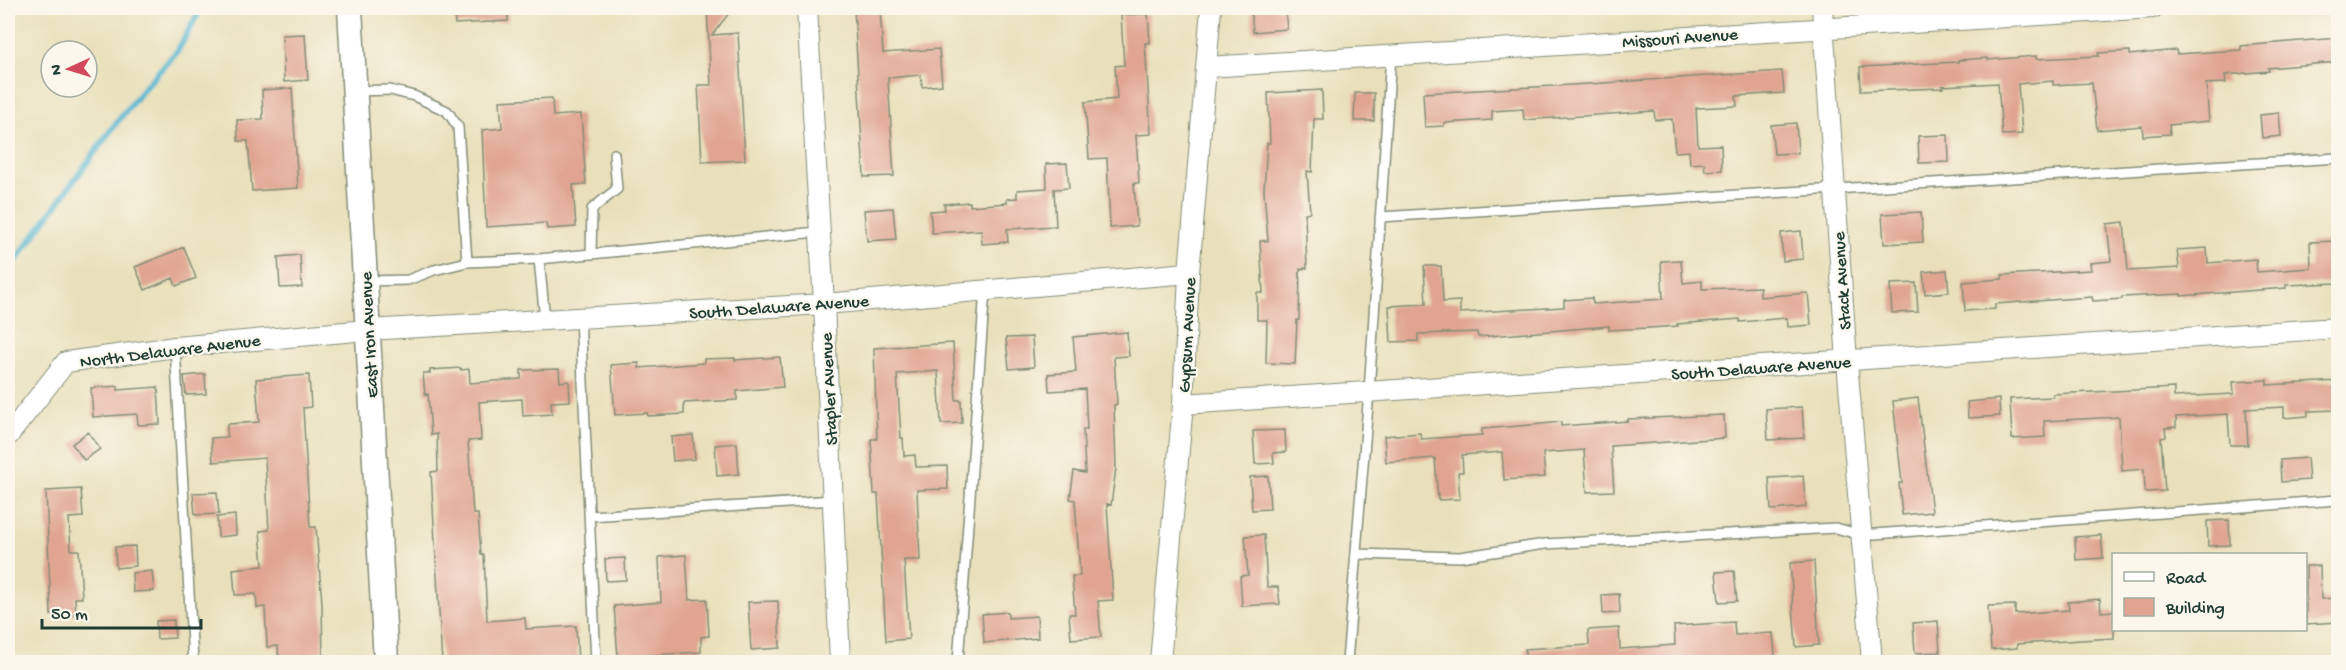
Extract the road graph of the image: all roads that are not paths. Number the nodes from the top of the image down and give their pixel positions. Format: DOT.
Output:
graph roads {
  1 [pos="350,8"];
  2 [pos="807,8"];
  3 [pos="1211,8"];
  4 [pos="1822,8"];
  5 [pos="2152,8"];
  6 [pos="1824,28"];
  7 [pos="1391,56"];
  8 [pos="1207,67"];
  9 [pos="355,91"];
  10 [pos="614,154"];
  11 [pos="2338,158"];
  12 [pos="1835,190"];
  13 [pos="1380,217"];
  14 [pos="819,232"];
  15 [pos="591,254"];
  16 [pos="539,259"];
  17 [pos="467,262"];
  18 [pos="1190,273"];
  19 [pos="364,281"];
  20 [pos="985,291"];
  21 [pos="824,304"];
  22 [pos="580,317"];
  23 [pos="545,320"];
  24 [pos="2338,328"];
  25 [pos="367,330"];
  26 [pos="175,347"];
  27 [pos="1847,361"];
  28 [pos="1369,392"];
  29 [pos="1183,404"];
  30 [pos="8,436"];
  31 [pos="833,500"];
  32 [pos="2338,500"];
  33 [pos="590,516"];
  34 [pos="1861,535"];
  35 [pos="1356,554"];
  36 [pos="193,663"];
  37 [pos="386,663"];
  38 [pos="596,663"];
  39 [pos="840,663"];
  40 [pos="958,663"];
  41 [pos="1160,663"];
  42 [pos="1347,663"];
  43 [pos="1872,663"];
  1 -- 9 [label="street, East Iron Avenue"];
  2 -- 14 [label="street, Stapler Avenue"];
  3 -- 8 [label="street, Gypsum Avenue"];
  4 -- 6 [label="street, Stack Avenue"];
  5 -- 6 [label="street, Missouri Avenue"];
  6 -- 7 [label="street, Missouri Avenue"];
  6 -- 12 [label="street, Stack Avenue"];
  7 -- 8 [label="street, Missouri Avenue"];
  7 -- 13 [label="lane"];
  8 -- 18 [label="street, Gypsum Avenue"];
  9 -- 17 [label="lane"];
  9 -- 19 [label="street, East Iron Avenue"];
  10 -- 15 [label="lane"];
  11 -- 12 [label="lane"];
  12 -- 13 [label="lane"];
  12 -- 27 [label="street, Stack Avenue"];
  13 -- 28 [label="lane"];
  14 -- 15 [label="lane"];
  14 -- 21 [label="street, Stapler Avenue"];
  15 -- 16 [label="lane"];
  16 -- 17 [label="lane"];
  16 -- 23 [label="lane"];
  17 -- 19 [label="lane"];
  18 -- 20 [label="street, South Delaware Avenue"];
  18 -- 29 [label="street, Gypsum Avenue"];
  19 -- 25 [label="street, East Iron Avenue"];
  20 -- 21 [label="street, South Delaware Avenue"];
  20 -- 40 [label="lane"];
  21 -- 22 [label="street, South Delaware Avenue"];
  21 -- 31 [label="street, Stapler Avenue"];
  22 -- 23 [label="street, South Delaware Avenue"];
  22 -- 33 [label="lane"];
  23 -- 25 [label="street, South Delaware Avenue"];
  24 -- 27 [label="street, South Delaware Avenue"];
  25 -- 26 [label="street, North Delaware Avenue"];
  25 -- 37 [label="street, East Iron Avenue"];
  26 -- 30 [label="street, North Delaware Avenue"];
  26 -- 36 [label="lane"];
  27 -- 28 [label="street, South Delaware Avenue"];
  27 -- 34 [label="street, Stack Avenue"];
  28 -- 29 [label="street, South Delaware Avenue"];
  28 -- 35 [label="lane"];
  29 -- 41 [label="street, Gypsum Avenue"];
  31 -- 33 [label="lane"];
  31 -- 39 [label="street, Stapler Avenue"];
  32 -- 34 [label="lane"];
  33 -- 38 [label="lane"];
  34 -- 35 [label="lane"];
  34 -- 43 [label="street, Stack Avenue"];
  35 -- 42 [label="lane"];
}
